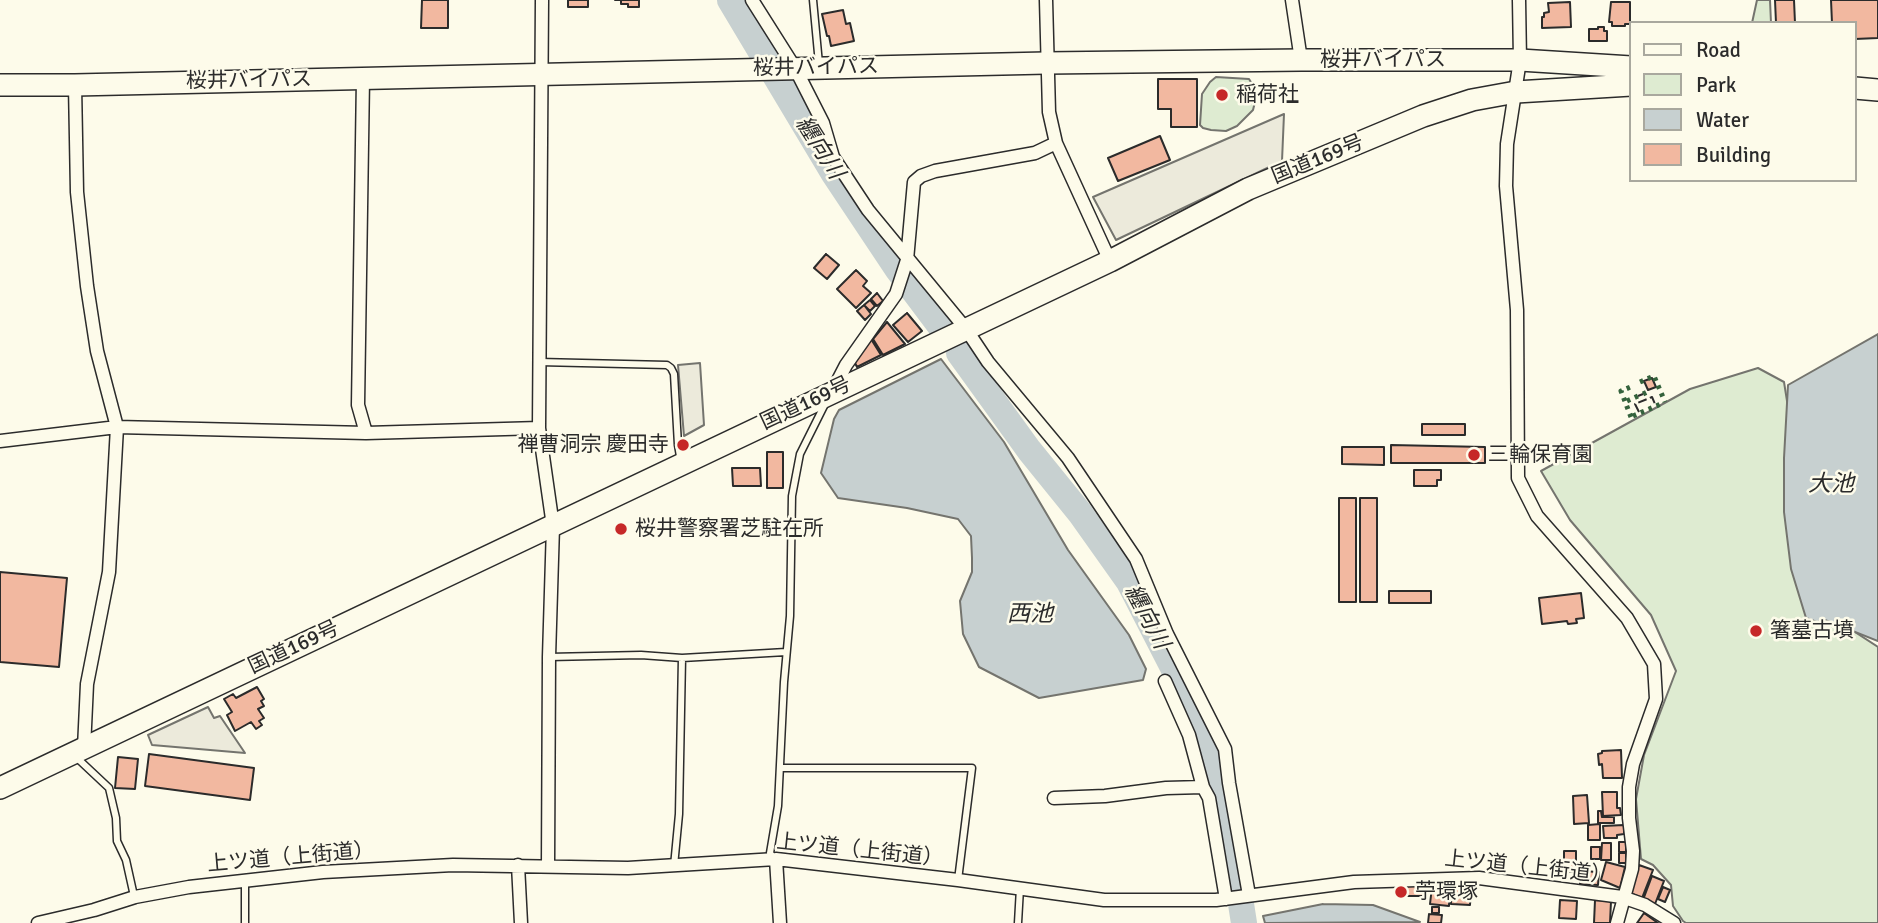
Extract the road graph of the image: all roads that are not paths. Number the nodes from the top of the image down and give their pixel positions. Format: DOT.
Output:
graph roads {
  1 [pos="542,0"];
  2 [pos="752,0"];
  3 [pos="813,0"];
  4 [pos="1046,0"];
  5 [pos="1292,0"];
  6 [pos="1519,0"];
  7 [pos="1301,60"];
  8 [pos="1520,60"];
  9 [pos="1046,63"];
  10 [pos="789,68"];
  11 [pos="819,68"];
  12 [pos="1630,68"];
  13 [pos="542,75"];
  14 [pos="363,78"];
  15 [pos="0,85"];
  16 [pos="75,85"];
  17 [pos="1630,85"];
  18 [pos="1857,88"];
  19 [pos="1878,90"];
  20 [pos="1516,92"];
  21 [pos="1055,143"];
  22 [pos="907,261"];
  23 [pos="1110,261"];
  24 [pos="966,328"];
  25 [pos="539,362"];
  26 [pos="832,392"];
  27 [pos="117,427"];
  28 [pos="539,428"];
  29 [pos="366,433"];
  30 [pos="0,441"];
  31 [pos="681,464"];
  32 [pos="553,526"];
  33 [pos="786,652"];
  34 [pos="549,657"];
  35 [pos="682,658"];
  36 [pos="1165,681"];
  37 [pos="78,751"];
  38 [pos="780,768"];
  39 [pos="1203,787"];
  40 [pos="0,788"];
  41 [pos="1054,798"];
  42 [pos="775,859"];
  43 [pos="518,865"];
  44 [pos="548,866"];
  45 [pos="674,866"];
  46 [pos="958,880"];
  47 [pos="245,881"];
  48 [pos="1020,888"];
  49 [pos="1248,895"];
  50 [pos="135,897"];
  51 [pos="1622,897"];
  52 [pos="1228,898"];
  53 [pos="38,923"];
  54 [pos="245,923"];
  55 [pos="521,923"];
  56 [pos="780,923"];
  57 [pos="1018,923"];
  58 [pos="1617,923"];
  59 [pos="1674,923"];
  1 -- 13 [label="street"];
  2 -- 10 [label="street"];
  3 -- 11 [label="lane"];
  4 -- 9 [label="street"];
  5 -- 7 [label="street"];
  6 -- 8 [label="street"];
  7 -- 8 [label="highway, 桜井バイパス"];
  7 -- 9 [label="highway, 桜井バイパス"];
  8 -- 12 [label="highway, 桜井バイパス"];
  8 -- 20 [label="street"];
  9 -- 11 [label="highway, 桜井バイパス"];
  9 -- 21 [label="street"];
  10 -- 11 [label="highway, 桜井バイパス"];
  10 -- 13 [label="highway, 桜井バイパス"];
  10 -- 22 [label="street"];
  13 -- 14 [label="highway, 桜井バイパス"];
  13 -- 25 [label="street"];
  14 -- 16 [label="highway, 桜井バイパス"];
  14 -- 29 [label="street"];
  15 -- 16 [label="highway, 桜井バイパス"];
  16 -- 27 [label="street"];
  17 -- 20 [label="highway, 国道169号"];
  18 -- 19 [label="highway"];
  20 -- 23 [label="highway, 国道169号"];
  20 -- 51 [label="street"];
  21 -- 22 [label="street"];
  21 -- 23 [label="street"];
  22 -- 24 [label="street"];
  22 -- 26 [label="street"];
  23 -- 24 [label="highway, 国道169号"];
  24 -- 26 [label="highway, 国道169号"];
  24 -- 49 [label="street"];
  25 -- 28 [label="street"];
  25 -- 31 [label="lane"];
  26 -- 31 [label="highway, 国道169号"];
  26 -- 33 [label="lane"];
  27 -- 29 [label="street"];
  27 -- 30 [label="street"];
  27 -- 37 [label="street"];
  28 -- 29 [label="street"];
  28 -- 32 [label="street"];
  31 -- 32 [label="highway, 国道169号"];
  32 -- 34 [label="street"];
  32 -- 37 [label="highway, 国道169号"];
  33 -- 35 [label="lane"];
  33 -- 38 [label="lane"];
  34 -- 35 [label="lane"];
  34 -- 44 [label="street"];
  35 -- 45 [label="lane"];
  36 -- 39 [label="street"];
  37 -- 40 [label="highway, 国道169号"];
  37 -- 50 [label="lane"];
  38 -- 42 [label="lane"];
  38 -- 46 [label="lane"];
  39 -- 41 [label="street"];
  39 -- 52 [label="street"];
  42 -- 45 [label="street, 上ツ道（上街道）"];
  42 -- 46 [label="street, 上ツ道（上街道）"];
  42 -- 56 [label="street"];
  43 -- 44 [label="street, 上ツ道（上街道）"];
  43 -- 47 [label="street, 上ツ道（上街道）"];
  43 -- 55 [label="street"];
  44 -- 45 [label="street, 上ツ道（上街道）"];
  46 -- 48 [label="street, 上ツ道（上街道）"];
  47 -- 50 [label="street, 上ツ道（上街道）"];
  47 -- 54 [label="lane"];
  48 -- 52 [label="street, 上ツ道（上街道）"];
  48 -- 57 [label="lane"];
  49 -- 51 [label="street, 上ツ道（上街道）"];
  49 -- 52 [label="street, 上ツ道（上街道）"];
  50 -- 53 [label="street, 上ツ道（上街道）"];
  51 -- 58 [label="street"];
  51 -- 59 [label="street, 上ツ道（上街道）"];
}
